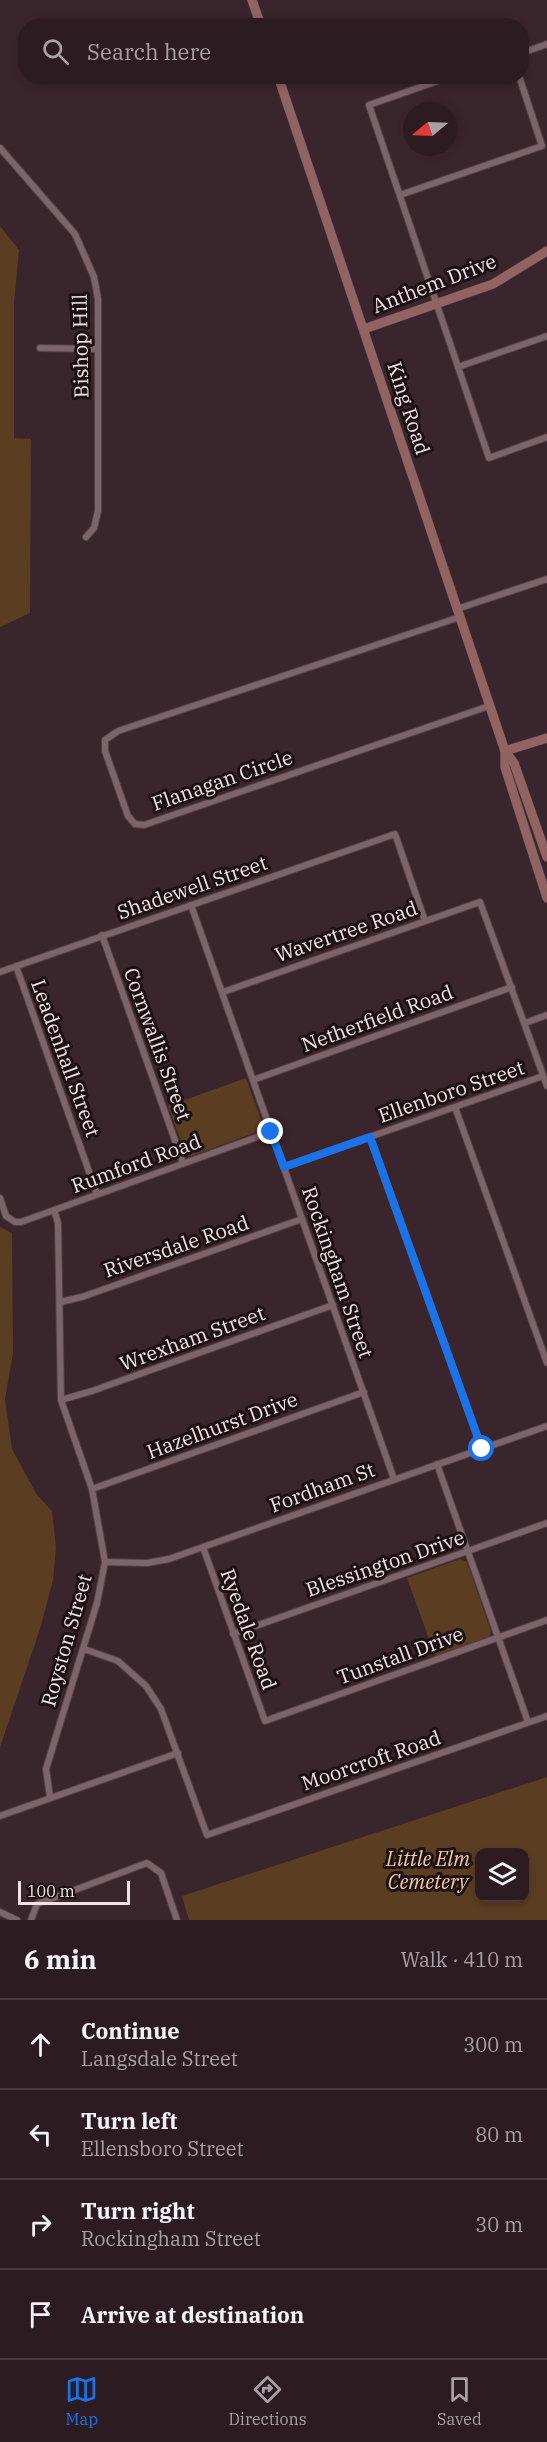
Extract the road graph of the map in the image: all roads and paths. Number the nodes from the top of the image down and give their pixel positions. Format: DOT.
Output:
graph roads {
  1 [pos="252,0"];
  2 [pos="258,18"];
  3 [pos="547,44"];
  4 [pos="529,50"];
  5 [pos="281,84"];
  6 [pos="429,84"];
  7 [pos="522,84"];
  8 [pos="0,148"];
  9 [pos="400,195"];
  10 [pos="547,251"];
  11 [pos="437,304"];
  12 [pos="364,329"];
  13 [pos="547,336"];
  14 [pos="40,348"];
  15 [pos="98,349"];
  16 [pos="458,367"];
  17 [pos="547,437"];
  18 [pos="86,537"];
  19 [pos="547,579"];
  20 [pos="458,613"];
  21 [pos="489,706"];
  22 [pos="547,738"];
  23 [pos="505,752"];
  24 [pos="547,857"];
  25 [pos="547,898"];
  26 [pos="191,905"];
  27 [pos="425,921"];
  28 [pos="102,935"];
  29 [pos="16,966"];
  30 [pos="0,972"];
  31 [pos="512,987"];
  32 [pos="223,992"];
  33 [pos="547,1015"];
  34 [pos="525,1023"];
  35 [pos="543,1076"];
  36 [pos="253,1080"];
  37 [pos="547,1086"];
  38 [pos="455,1107"];
  39 [pos="271,1132"];
  40 [pos="370,1137"];
  41 [pos="183,1163"];
  42 [pos="284,1167"];
  43 [pos="97,1194"];
  44 [pos="0,1198"];
  45 [pos="54,1210"];
  46 [pos="302,1219"];
  47 [pos="60,1302"];
  48 [pos="333,1305"];
  49 [pos="547,1363"];
  50 [pos="364,1392"];
  51 [pos="61,1400"];
  52 [pos="547,1426"];
  53 [pos="482,1449"];
  54 [pos="437,1464"];
  55 [pos="394,1479"];
  56 [pos="92,1489"];
  57 [pos="547,1523"];
  58 [pos="203,1547"];
  59 [pos="468,1551"];
  60 [pos="105,1562"];
  61 [pos="547,1620"];
  62 [pos="233,1634"];
  63 [pos="498,1638"];
  64 [pos="84,1649"];
  65 [pos="547,1716"];
  66 [pos="265,1721"];
  67 [pos="528,1722"];
  68 [pos="178,1753"];
  69 [pos="50,1797"];
  70 [pos="0,1816"];
  71 [pos="0,1912"];
  72 [pos="17,1920"];
  73 [pos="31,1920"];
  74 [pos="177,1920"];
  1 -- 2 [label="street"];
  3 -- 4 [label="street"];
  5 -- 12 [label="street, King Road"];
  6 -- 9 [label="street"];
  7 -- 9 [label="street"];
  8 -- 15 [label="street, Bishop Hill"];
  9 -- 11 [label="street"];
  10 -- 11 [label="street, Anthem Drive"];
  11 -- 12 [label="street, Anthem Drive"];
  11 -- 16 [label="street"];
  12 -- 20 [label="street, King Road"];
  13 -- 16 [label="street"];
  14 -- 15 [label="street"];
  15 -- 18 [label="street, Bishop Hill"];
  16 -- 17 [label="street"];
  19 -- 20 [label="street"];
  20 -- 21 [label="street, King Road"];
  20 -- 21 [label="street, Flanagan Circle"];
  21 -- 23 [label="street, King Road"];
  22 -- 23 [label="street"];
  23 -- 24 [label="street, King Road"];
  23 -- 25 [label="street, King Road"];
  26 -- 27 [label="street, Shadewell Street"];
  26 -- 28 [label="street, Shadewell Street"];
  26 -- 32 [label="street, Rockingham Street"];
  27 -- 31 [label="street, Wavertree Road"];
  27 -- 32 [label="street, Wavertree Road"];
  28 -- 29 [label="street, Shadewell Street"];
  28 -- 41 [label="street, Cornwallis Street"];
  29 -- 30 [label="street, Shadewell Street"];
  29 -- 43 [label="street, Leadenhall Street"];
  31 -- 34 [label="street"];
  31 -- 36 [label="street, Netherfield Road"];
  32 -- 36 [label="street, Rockingham Street"];
  33 -- 34 [label="street"];
  34 -- 35 [label="street"];
  35 -- 37 [label="street"];
  35 -- 38 [label="street, Ellenboro Street"];
  36 -- 39 [label="street, Rockingham Street"];
  38 -- 40 [label="street, Ellenboro Street"];
  38 -- 49 [label="street"];
  39 -- 41 [label="street, Rumford Road"];
  39 -- 42 [label="street, Rockingham Street"];
  40 -- 42 [label="street, Ellenboro Street"];
  40 -- 53 [label="street"];
  41 -- 43 [label="street, Rumford Road"];
  42 -- 46 [label="street, Rockingham Street"];
  43 -- 45 [label="street, Rumford Road"];
  44 -- 45 [label="street, Rumford Road"];
  45 -- 47 [label="street, Royston Street"];
  46 -- 47 [label="street, Riversdale Road"];
  46 -- 48 [label="street, Rockingham Street"];
  47 -- 51 [label="street, Royston Street"];
  48 -- 50 [label="street, Rockingham Street"];
  48 -- 51 [label="street, Wrexham Street"];
  50 -- 55 [label="street, Rockingham Street"];
  50 -- 56 [label="street, Hazelhurst Drive"];
  51 -- 56 [label="street, Royston Street"];
  52 -- 53 [label="street, Fordham St"];
  53 -- 54 [label="street, Fordham St"];
  54 -- 55 [label="street, Fordham St"];
  54 -- 59 [label="street"];
  55 -- 58 [label="street, Fordham St"];
  56 -- 60 [label="street, Royston Street"];
  57 -- 59 [label="street, Blessington Drive"];
  58 -- 60 [label="street, Fordham St"];
  58 -- 62 [label="street, Ryedale Road"];
  59 -- 62 [label="street, Blessington Drive"];
  59 -- 63 [label="street"];
  60 -- 64 [label="street, Royston Street"];
  61 -- 63 [label="street, Tunstall Drive"];
  62 -- 66 [label="street, Ryedale Road"];
  63 -- 66 [label="street, Tunstall Drive"];
  63 -- 67 [label="street"];
  64 -- 68 [label="street"];
  64 -- 69 [label="street, Royston Street"];
  65 -- 67 [label="street, Moorcroft Road"];
  67 -- 68 [label="street, Moorcroft Road"];
  68 -- 69 [label="street"];
  69 -- 70 [label="street"];
  71 -- 72 [label="street"];
  73 -- 74 [label="street"];
}
